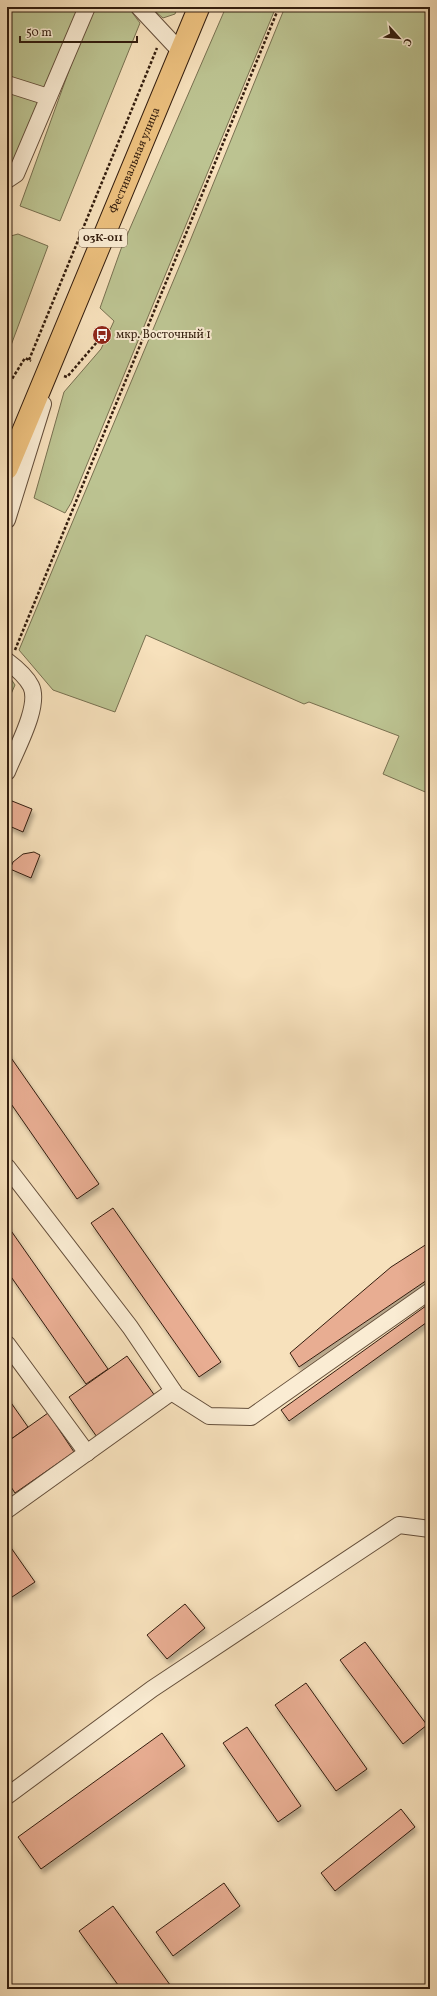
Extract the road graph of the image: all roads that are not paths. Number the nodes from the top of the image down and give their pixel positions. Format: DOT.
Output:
graph roads {
  1 [pos="87,7"];
  2 [pos="139,7"];
  3 [pos="199,7"];
  4 [pos="181,52"];
  5 [pos="7,84"];
  6 [pos="48,97"];
  7 [pos="7,180"];
  8 [pos="65,330"];
  9 [pos="7,469"];
  10 [pos="7,520"];
  11 [pos="8,662"];
  12 [pos="7,772"];
  13 [pos="7,1167"];
  14 [pos="430,1291"];
  15 [pos="7,1344"];
  16 [pos="173,1391"];
  17 [pos="87,1453"];
  18 [pos="7,1510"];
  19 [pos="430,1529"];
  20 [pos="7,1796"];
  1 -- 6 [label="street"];
  2 -- 4 [label="street"];
  3 -- 4 [label="main road, Фестивальная улица / 03К-011"];
  4 -- 8 [label="main road, Фестивальная улица / 03К-011"];
  5 -- 6 [label="street"];
  6 -- 7 [label="street"];
  8 -- 9 [label="main road, Фестивальная улица / 03К-011"];
  8 -- 10 [label="street"];
  11 -- 12 [label="street"];
  13 -- 16 [label="street"];
  14 -- 16 [label="street"];
  15 -- 17 [label="street"];
  16 -- 17 [label="street"];
  17 -- 18 [label="street"];
  19 -- 20 [label="street"];
}
